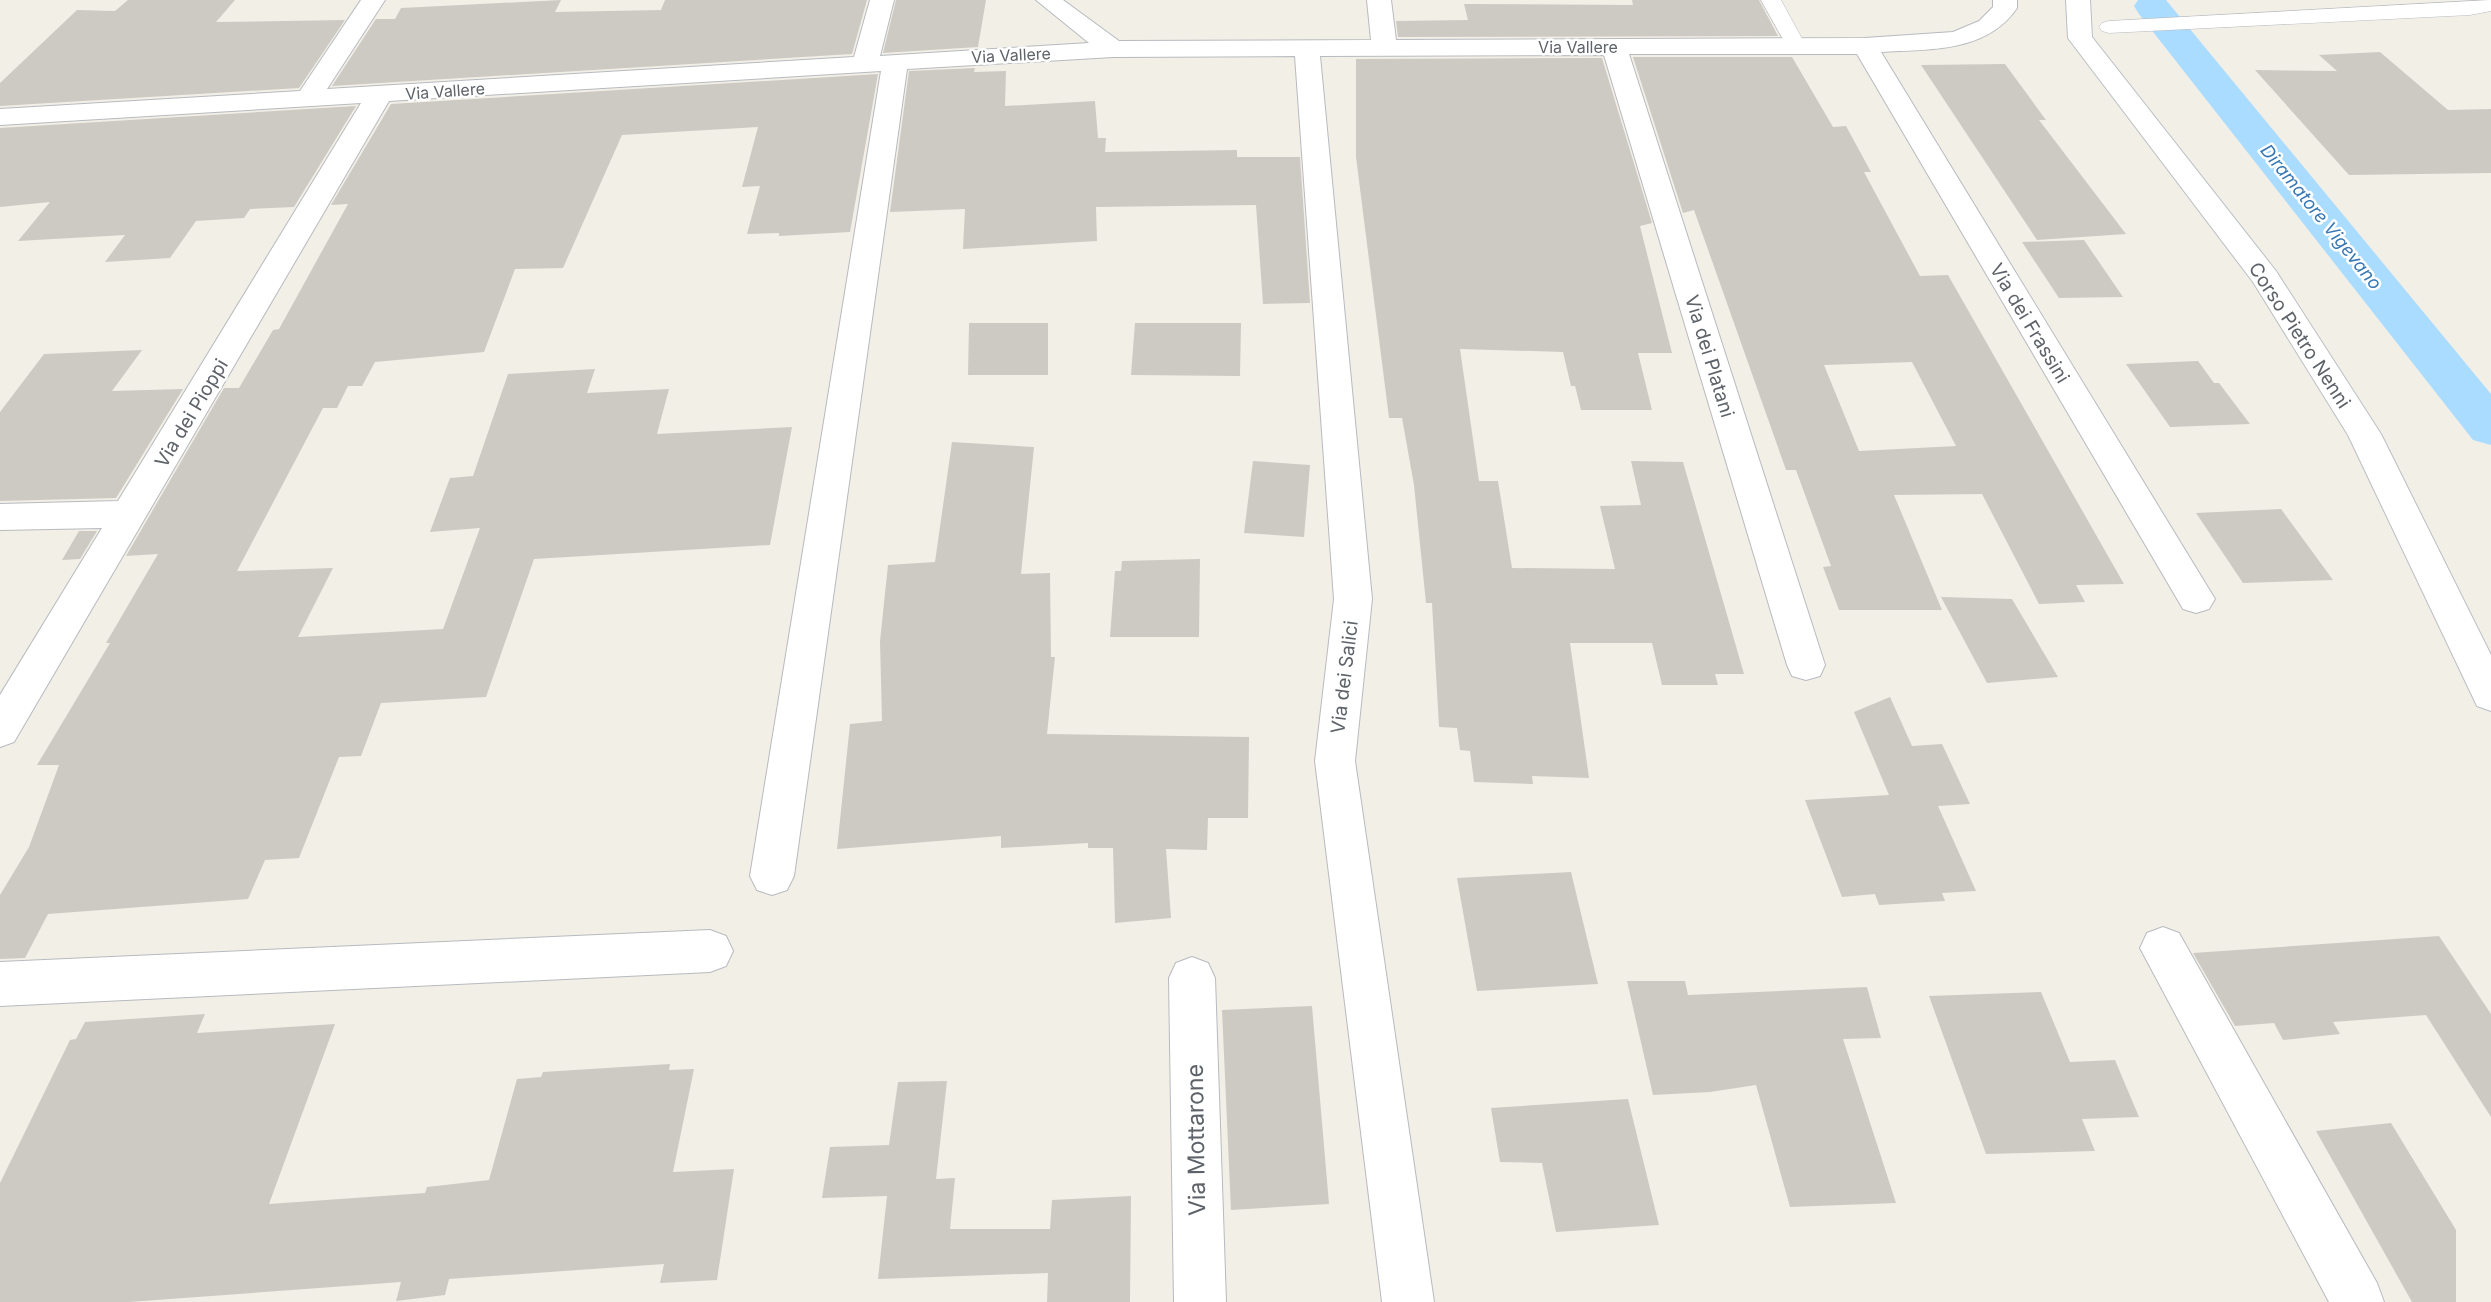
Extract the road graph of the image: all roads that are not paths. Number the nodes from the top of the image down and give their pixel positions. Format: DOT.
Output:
graph roads {
  1 [pos="373,0"];
  2 [pos="882,0"];
  3 [pos="1048,0"];
  4 [pos="1378,0"];
  5 [pos="1771,0"];
  6 [pos="2005,0"];
  7 [pos="2078,0"];
  8 [pos="2491,5"];
  9 [pos="2109,27"];
  10 [pos="1797,46"];
  11 [pos="1864,46"];
  12 [pos="1614,47"];
  13 [pos="1384,48"];
  14 [pos="1114,49"];
  15 [pos="1307,49"];
  16 [pos="880,63"];
  17 [pos="379,96"];
  18 [pos="308,99"];
  19 [pos="0,117"];
  20 [pos="130,514"];
  21 [pos="0,517"];
  22 [pos="2196,599"];
  23 [pos="1806,664"];
  24 [pos="2491,695"];
  25 [pos="0,730"];
  26 [pos="772,876"];
  27 [pos="2163,948"];
  28 [pos="710,951"];
  29 [pos="1192,978"];
  30 [pos="0,984"];
  31 [pos="1200,1302"];
  32 [pos="1408,1302"];
  33 [pos="2358,1302"];
  1 -- 18 [label="street"];
  2 -- 16 [label="street"];
  3 -- 14 [label="street"];
  4 -- 13 [label="street"];
  5 -- 10 [label="lane"];
  6 -- 11 [label="street, Via Vallere"];
  7 -- 24 [label="street, Corso Pietro Nenni"];
  8 -- 9 [label="lane"];
  10 -- 11 [label="street, Via Vallere"];
  10 -- 12 [label="street, Via Vallere"];
  11 -- 22 [label="street, Via dei Frassini"];
  12 -- 13 [label="street, Via Vallere"];
  12 -- 23 [label="street, Via dei Platani"];
  13 -- 15 [label="street, Via Vallere"];
  14 -- 15 [label="street, Via Vallere"];
  14 -- 16 [label="street, Via Vallere"];
  15 -- 32 [label="street, Via dei Salici"];
  16 -- 17 [label="street, Via Vallere"];
  16 -- 26 [label="street"];
  17 -- 18 [label="street, Via Vallere"];
  17 -- 20 [label="street, Via dei Pioppi"];
  18 -- 19 [label="street, Via Vallere"];
  20 -- 21 [label="street"];
  20 -- 25 [label="street, Via dei Pioppi"];
  27 -- 33 [label="street"];
  28 -- 30 [label="street"];
  29 -- 31 [label="street, Via Mottarone"];
}
